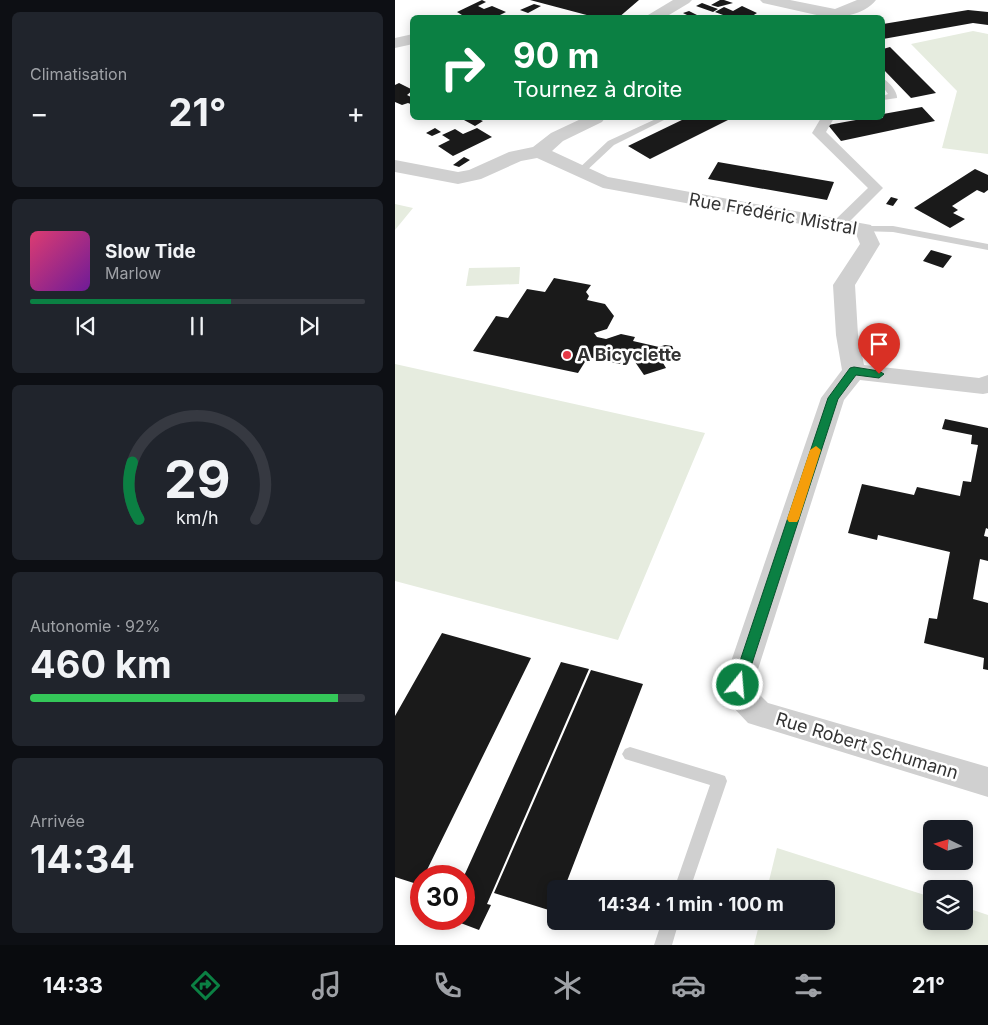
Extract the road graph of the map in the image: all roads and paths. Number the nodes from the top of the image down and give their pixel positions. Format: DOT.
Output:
graph roads {
  1 [pos="684,0"];
  2 [pos="768,0"];
  3 [pos="868,0"];
  4 [pos="656,15"];
  5 [pos="827,15"];
  6 [pos="834,15"];
  7 [pos="410,40"];
  8 [pos="395,43"];
  9 [pos="885,85"];
  10 [pos="885,98"];
  11 [pos="592,120"];
  12 [pos="660,120"];
  13 [pos="827,120"];
  14 [pos="539,152"];
  15 [pos="395,166"];
  16 [pos="580,172"];
  17 [pos="838,225"];
  18 [pos="864,229"];
  19 [pos="988,247"];
  20 [pos="854,371"];
  21 [pos="986,385"];
  22 [pos="630,754"];
  23 [pos="988,782"];
  24 [pos="685,880"];
  25 [pos="668,930"];
  26 [pos="663,945"];
  1 -- 4 [label="street"];
  2 -- 5 [label="street"];
  3 -- 6 [label="street"];
  7 -- 8 [label="street"];
  9 -- 10 [label="lane"];
  11 -- 14 [label="street"];
  12 -- 16 [label="lane"];
  13 -- 17 [label="street"];
  14 -- 15 [label="street"];
  14 -- 16 [label="street, Rue Frédéric Mistral"];
  16 -- 17 [label="street, Rue Frédéric Mistral"];
  17 -- 18 [label="street, Rue Frédéric Mistral"];
  18 -- 19 [label="lane"];
  18 -- 20 [label="street, Rue Frédéric Mistral"];
  20 -- 21 [label="street"];
  20 -- 23 [label="street, Rue Robert Schumann"];
  22 -- 24 [label="lane"];
  25 -- 26 [label="lane"];
}
